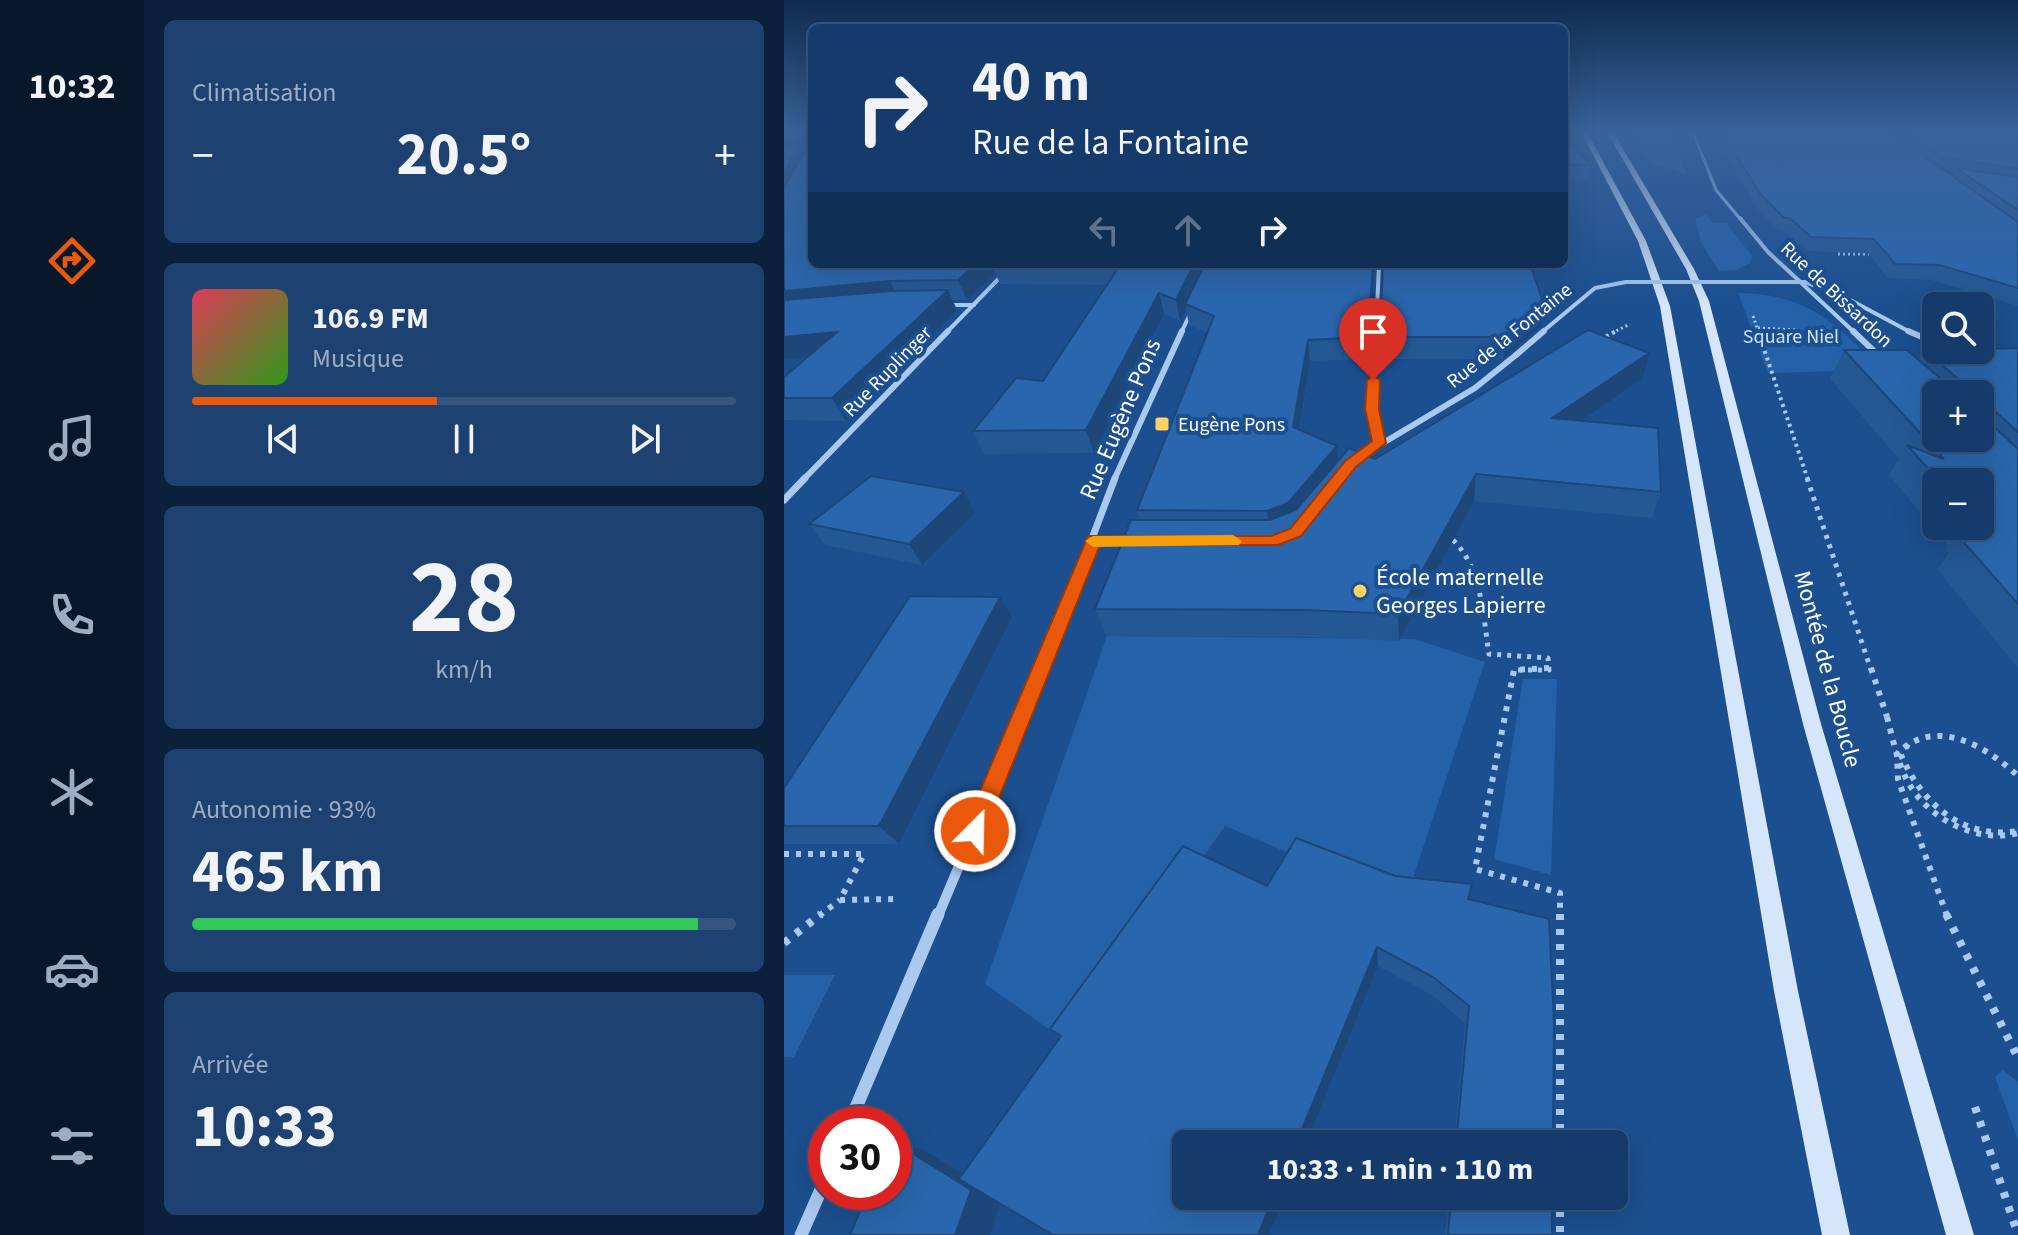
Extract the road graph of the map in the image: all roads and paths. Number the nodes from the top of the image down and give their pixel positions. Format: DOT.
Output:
graph roads {
  1 [pos="1615,190"];
  2 [pos="1644,190"];
  3 [pos="1716,190"];
  4 [pos="1869,253"];
  5 [pos="1856,254"];
  6 [pos="1009,268"];
  7 [pos="1379,268"];
  8 [pos="1803,281"];
  9 [pos="1197,299"];
  10 [pos="1749,304"];
  11 [pos="941,305"];
  12 [pos="974,305"];
  13 [pos="1635,319"];
  14 [pos="1758,328"];
  15 [pos="1779,329"];
  16 [pos="1922,338"];
  17 [pos="1592,346"];
  18 [pos="1887,364"];
  19 [pos="1379,443"];
  20 [pos="1350,464"];
  21 [pos="784,500"];
  22 [pos="1094,540"];
  23 [pos="1148,540"];
  24 [pos="1453,540"];
  25 [pos="2018,778"];
  26 [pos="2018,832"];
  27 [pos="784,854"];
  28 [pos="897,899"];
  29 [pos="840,900"];
  30 [pos="784,943"];
  31 [pos="2018,1058"];
  32 [pos="857,1106"];
  33 [pos="1560,1130"];
  34 [pos="812,1210"];
  35 [pos="1560,1210"];
  36 [pos="801,1235"];
  37 [pos="1560,1235"];
  38 [pos="1836,1235"];
  39 [pos="1960,1235"];
  1 -- 38 [label="main road"];
  2 -- 39 [label="main road, Montée de la Boucle"];
  3 -- 8 [label="street, Rue de Bissardon"];
  4 -- 5 [label="path"];
  6 -- 12 [label="street, Rue Ruplinger"];
  7 -- 19 [label="street"];
  8 -- 16 [label="street"];
  8 -- 18 [label="street, Rue de Bissardon"];
  8 -- 19 [label="street, Rue de la Fontaine, bridge"];
  9 -- 22 [label="street, Rue Eugène Pons"];
  10 -- 14 [label="path"];
  11 -- 12 [label="street"];
  12 -- 21 [label="street, Rue Ruplinger"];
  13 -- 17 [label="path"];
  14 -- 15 [label="path"];
  14 -- 26 [label="path, bridge"];
  19 -- 20 [label="street, Rue de la Fontaine"];
  22 -- 23 [label="street"];
  22 -- 32 [label="street, Rue Eugène Pons"];
  24 -- 33 [label="path"];
  25 -- 26 [label="path, bridge"];
  25 -- 31 [label="path"];
  27 -- 29 [label="path"];
  28 -- 29 [label="path"];
  29 -- 30 [label="path"];
  34 -- 36 [label="street"];
  35 -- 37 [label="path"];
}
